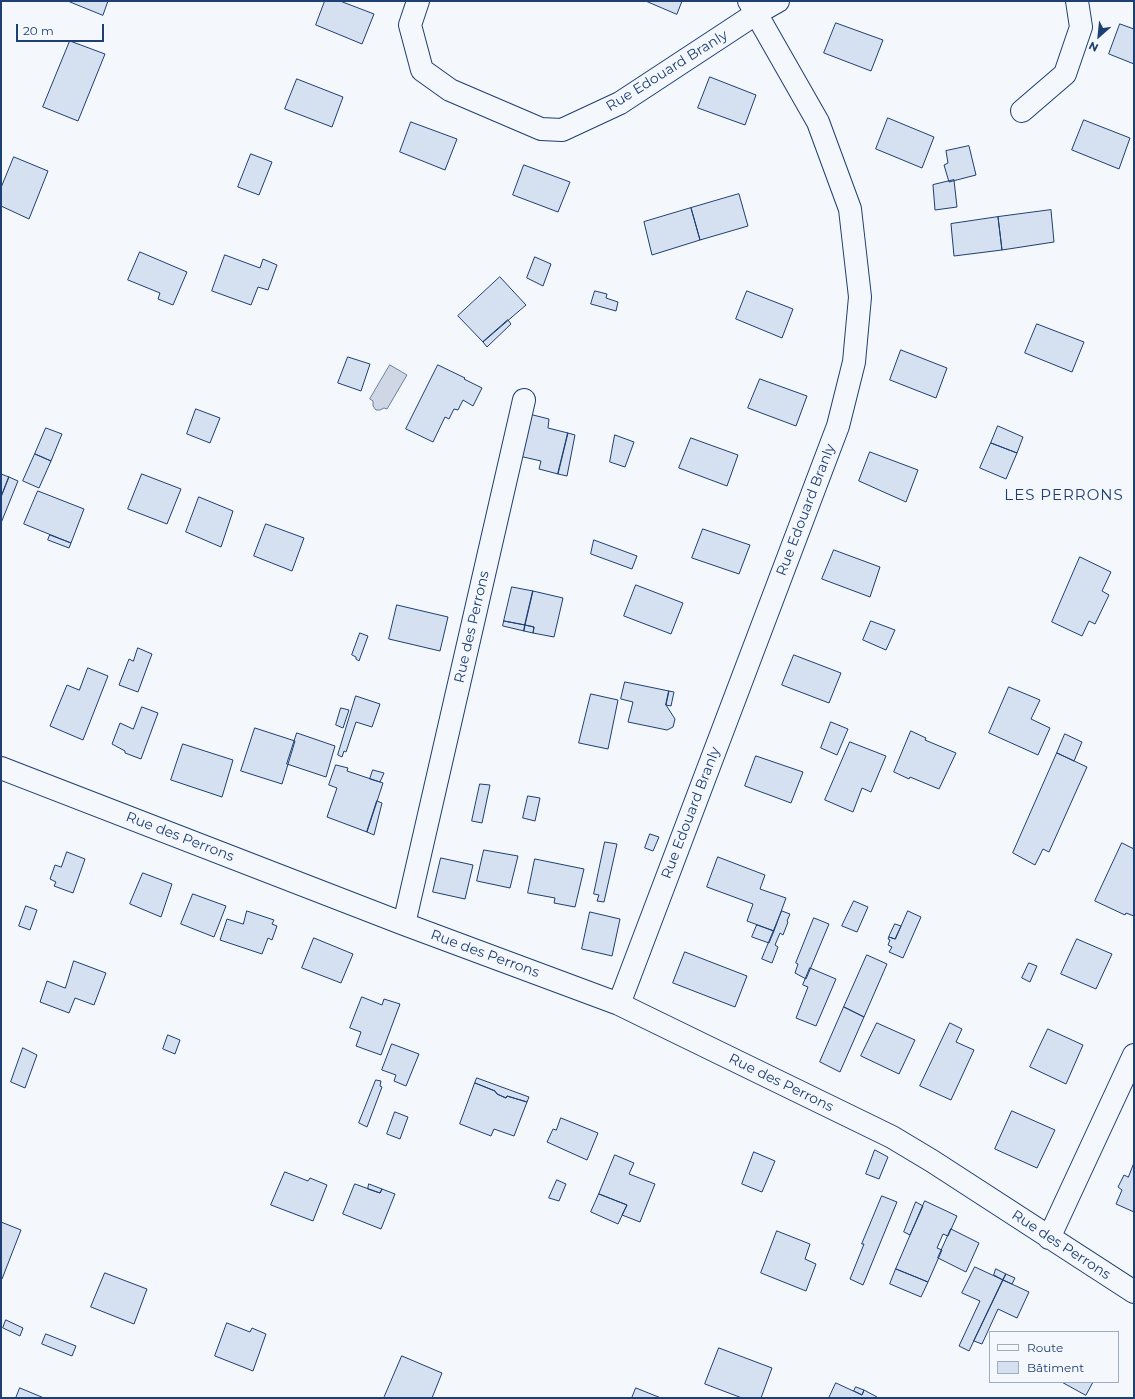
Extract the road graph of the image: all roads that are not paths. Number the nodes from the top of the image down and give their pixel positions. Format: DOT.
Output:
graph roads {
  1 [pos="418,1"];
  2 [pos="778,1"];
  3 [pos="1077,1"];
  4 [pos="753,7"];
  5 [pos="1022,111"];
  6 [pos="524,400"];
  7 [pos="1,768"];
  8 [pos="404,924"];
  9 [pos="619,1004"];
  10 [pos="1134,1055"];
  11 [pos="1049,1238"];
  12 [pos="1134,1292"];
  1 -- 4 [label="street, Rue Edouard Branly"];
  2 -- 4 [label="street, Rue Edouard Branly"];
  3 -- 5 [label="street"];
  4 -- 9 [label="street, Rue Edouard Branly"];
  6 -- 8 [label="street, Rue des Perrons"];
  7 -- 8 [label="street, Rue des Perrons"];
  8 -- 9 [label="street, Rue des Perrons"];
  9 -- 11 [label="street, Rue des Perrons"];
  10 -- 11 [label="street"];
  11 -- 12 [label="street, Rue des Perrons"];
}
